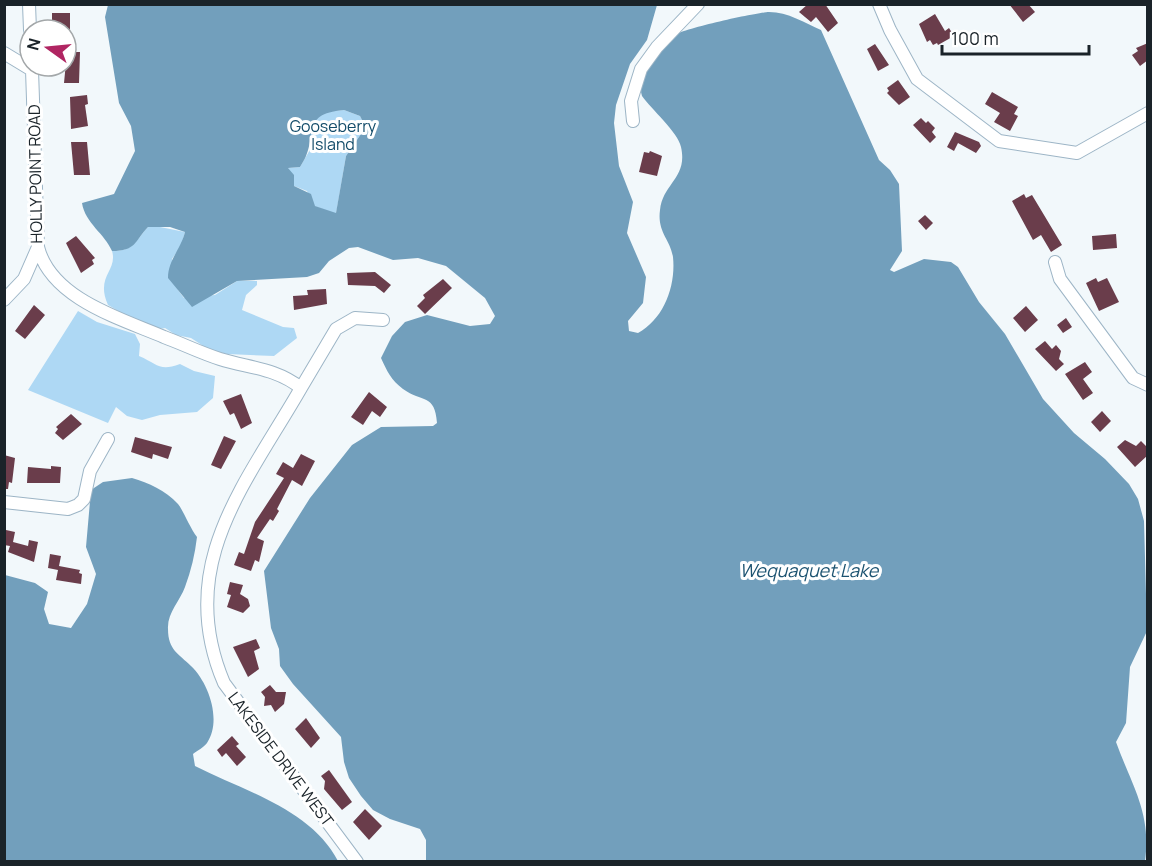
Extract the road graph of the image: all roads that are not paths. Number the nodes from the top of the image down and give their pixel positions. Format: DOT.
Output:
graph roads {
  1 [pos="698,4"];
  2 [pos="879,4"];
  3 [pos="4,53"];
  4 [pos="18,60"];
  5 [pos="32,78"];
  6 [pos="1148,113"];
  7 [pos="633,121"];
  8 [pos="38,247"];
  9 [pos="1055,262"];
  10 [pos="4,300"];
  11 [pos="383,320"];
  12 [pos="1148,386"];
  13 [pos="301,388"];
  14 [pos="108,439"];
  15 [pos="4,502"];
  16 [pos="357,861"];
  1 -- 7 [label="street"];
  2 -- 6 [label="street"];
  3 -- 4 [label="street, HOLLY POINT ROAD"];
  5 -- 8 [label="street, HOLLY POINT ROAD"];
  8 -- 10 [label="street, HOLLY POINT ROAD"];
  8 -- 13 [label="street"];
  9 -- 12 [label="street"];
  11 -- 13 [label="street, LAKESIDE DRIVE WEST"];
  13 -- 16 [label="street, LAKESIDE DRIVE WEST"];
  14 -- 15 [label="street"];
}
